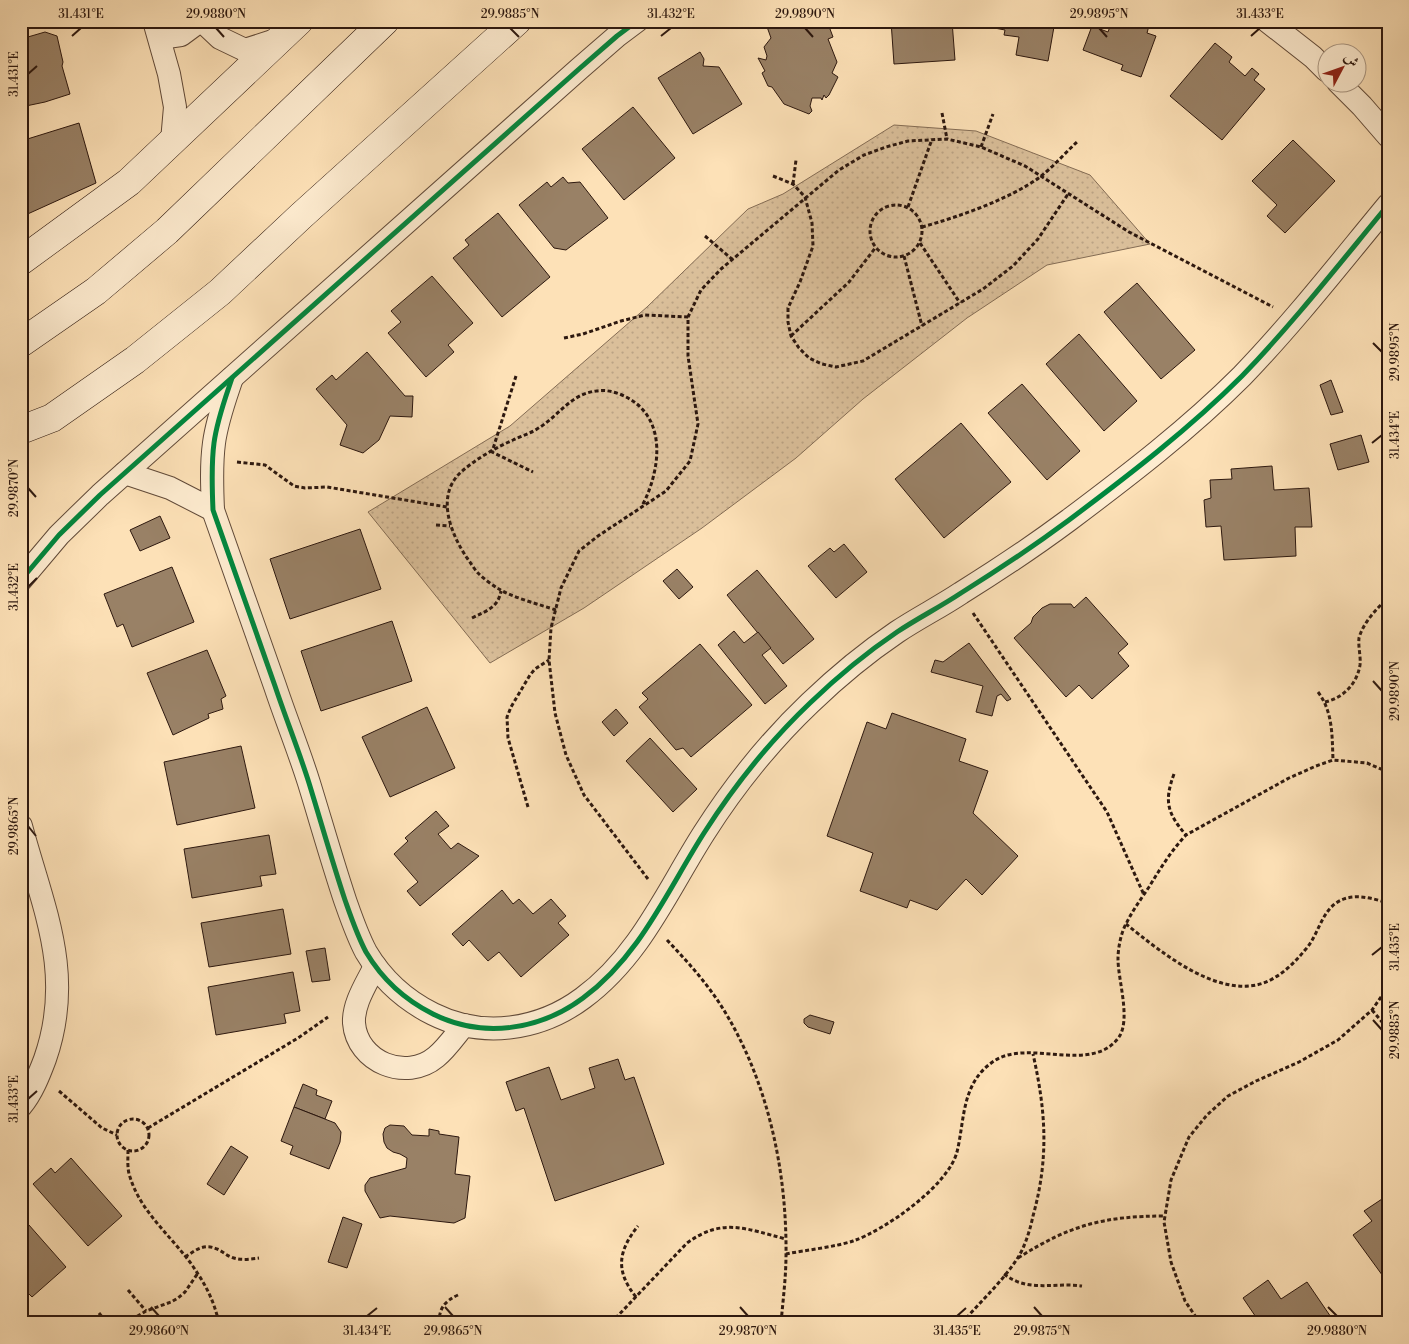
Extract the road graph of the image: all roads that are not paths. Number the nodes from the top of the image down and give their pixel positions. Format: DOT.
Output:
graph roads {
  1 [pos="201,21"];
  2 [pos="385,21"];
  3 [pos="518,21"];
  4 [pos="637,21"];
  5 [pos="1267,21"];
  6 [pos="157,30"];
  7 [pos="290,30"];
  8 [pos="1316,60"];
  9 [pos="1348,92"];
  10 [pos="1388,136"];
  11 [pos="172,141"];
  12 [pos="1388,205"];
  13 [pos="21,262"];
  14 [pos="21,343"];
  15 [pos="232,378"];
  16 [pos="21,430"];
  17 [pos="125,473"];
  18 [pos="213,510"];
  19 [pos="21,580"];
  20 [pos="21,826"];
  21 [pos="375,966"];
  22 [pos="464,1026"];
  23 [pos="21,1106"];
  1 -- 6 [label="street"];
  1 -- 7 [label="street"];
  2 -- 14 [label="main road"];
  3 -- 16 [label="main road"];
  4 -- 15 [label="street"];
  5 -- 8 [label="street"];
  6 -- 11 [label="street"];
  7 -- 11 [label="main road"];
  9 -- 10 [label="street"];
  11 -- 13 [label="main road"];
  12 -- 22 [label="street"];
  15 -- 17 [label="street"];
  15 -- 18 [label="street"];
  17 -- 18 [label="street"];
  17 -- 19 [label="street"];
  18 -- 21 [label="street"];
  20 -- 23 [label="street"];
  21 -- 22 [label="street"];
  21 -- 22 [label="street"];
}
